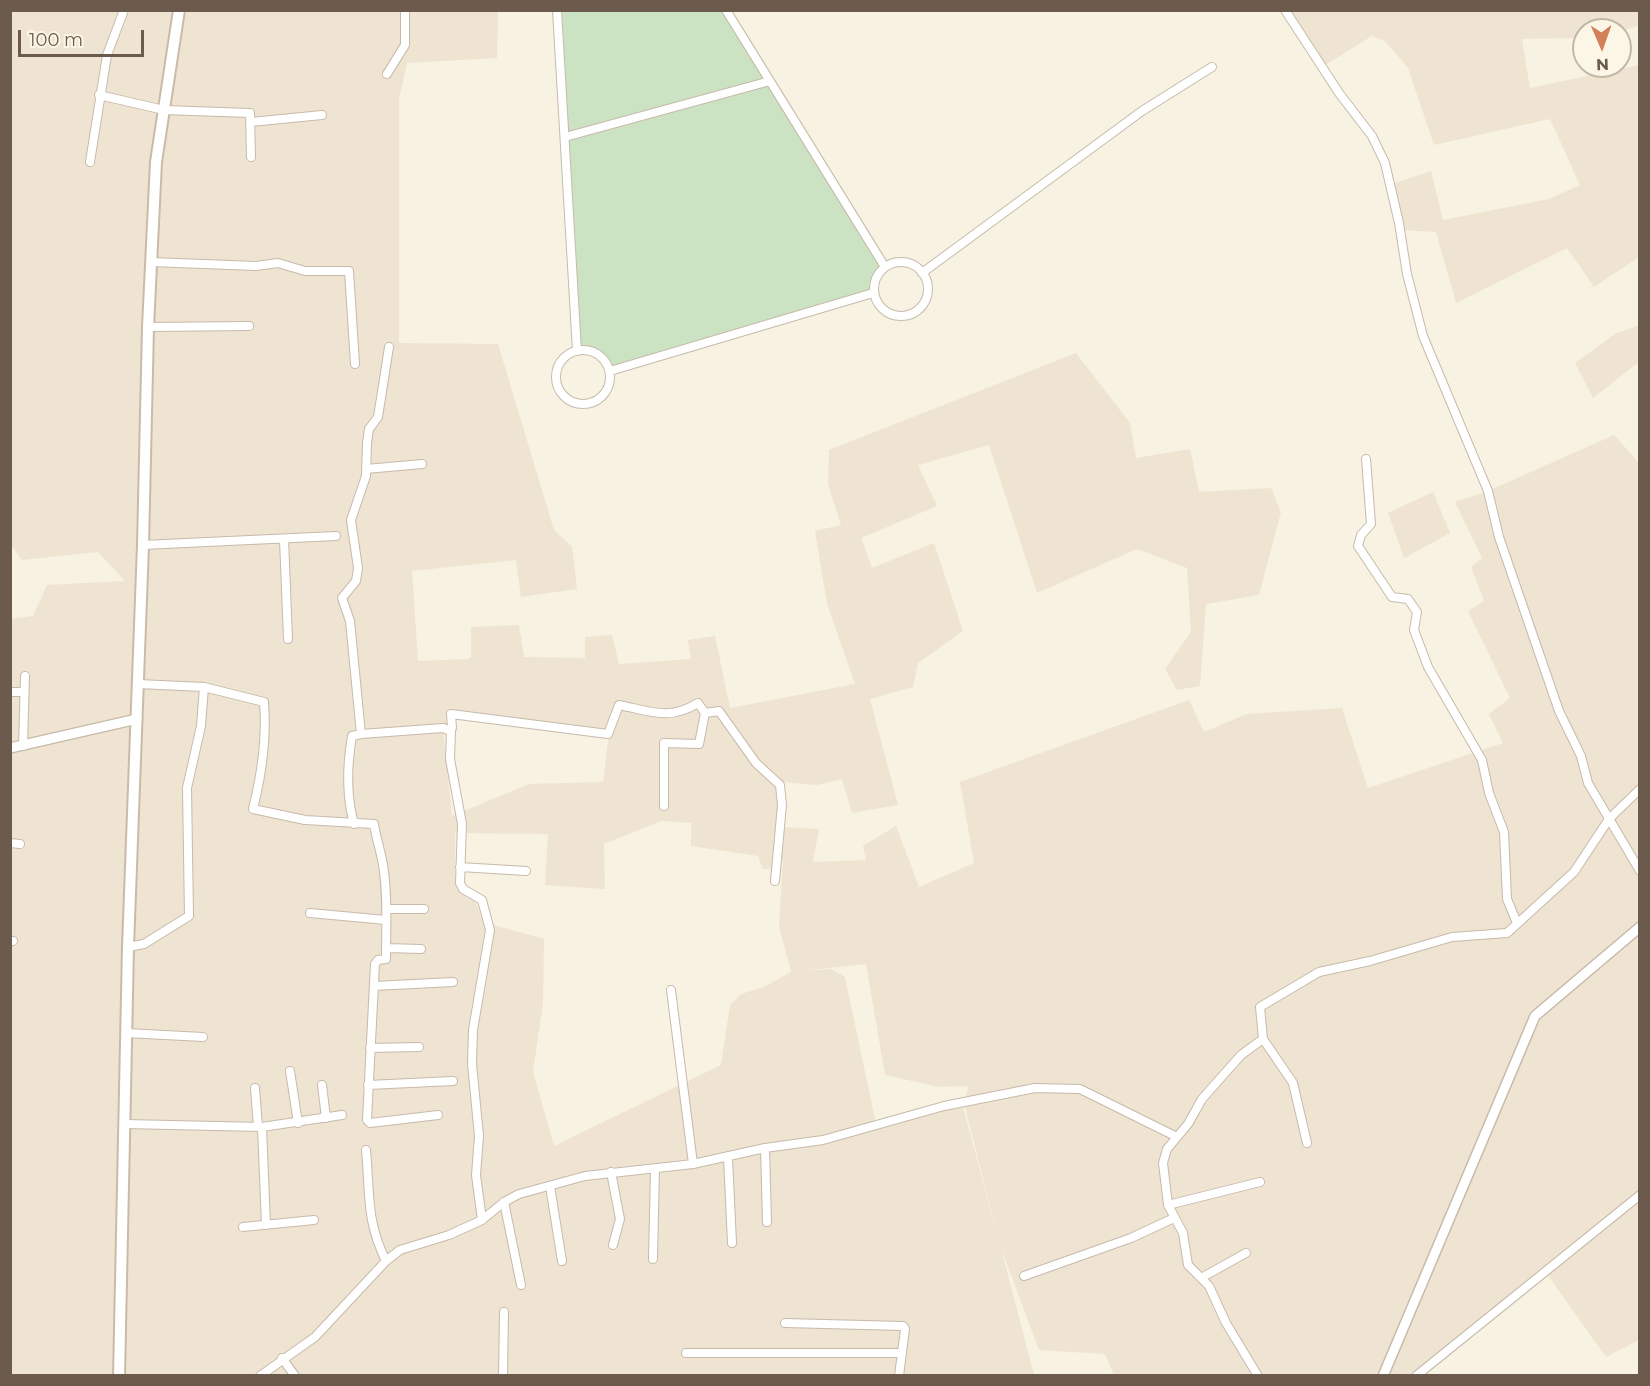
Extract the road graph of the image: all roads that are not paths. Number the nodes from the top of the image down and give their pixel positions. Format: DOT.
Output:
graph roads {
  1 [pos="124,10"];
  2 [pos="179,10"];
  3 [pos="405,10"];
  4 [pos="557,10"];
  5 [pos="726,10"];
  6 [pos="1285,10"];
  7 [pos="1212,67"];
  8 [pos="387,74"];
  9 [pos="770,81"];
  10 [pos="99,94"];
  11 [pos="164,110"];
  12 [pos="322,115"];
  13 [pos="251,122"];
  14 [pos="565,137"];
  15 [pos="251,157"];
  16 [pos="90,162"];
  17 [pos="151,262"];
  18 [pos="885,267"];
  19 [pos="922,273"];
  20 [pos="873,294"];
  21 [pos="249,326"];
  22 [pos="148,327"];
  23 [pos="389,347"];
  24 [pos="577,351"];
  25 [pos="355,364"];
  26 [pos="610,370"];
  27 [pos="1366,459"];
  28 [pos="422,464"];
  29 [pos="366,469"];
  30 [pos="336,536"];
  31 [pos="285,539"];
  32 [pos="143,545"];
  33 [pos="288,639"];
  34 [pos="25,676"];
  35 [pos="138,684"];
  36 [pos="204,687"];
  37 [pos="10,692"];
  38 [pos="24,692"];
  39 [pos="705,713"];
  40 [pos="136,718"];
  41 [pos="451,730"];
  42 [pos="361,734"];
  43 [pos="23,746"];
  44 [pos="10,748"];
  45 [pos="1640,789"];
  46 [pos="664,806"];
  47 [pos="1609,819"];
  48 [pos="354,824"];
  49 [pos="10,843"];
  50 [pos="20,844"];
  51 [pos="460,867"];
  52 [pos="526,870"];
  53 [pos="1640,871"];
  54 [pos="775,880"];
  55 [pos="386,909"];
  56 [pos="424,909"];
  57 [pos="310,913"];
  58 [pos="386,920"];
  59 [pos="1517,923"];
  60 [pos="1640,927"];
  61 [pos="128,947"];
  62 [pos="386,948"];
  63 [pos="422,949"];
  64 [pos="453,982"];
  65 [pos="374,986"];
  66 [pos="670,990"];
  67 [pos="126,1033"];
  68 [pos="203,1037"];
  69 [pos="1263,1039"];
  70 [pos="419,1047"];
  71 [pos="370,1048"];
  72 [pos="290,1071"];
  73 [pos="453,1081"];
  74 [pos="322,1085"];
  75 [pos="368,1085"];
  76 [pos="255,1088"];
  77 [pos="342,1115"];
  78 [pos="438,1115"];
  79 [pos="326,1118"];
  80 [pos="125,1124"];
  81 [pos="298,1124"];
  82 [pos="260,1127"];
  83 [pos="1177,1137"];
  84 [pos="1307,1143"];
  85 [pos="765,1148"];
  86 [pos="366,1150"];
  87 [pos="728,1158"];
  88 [pos="693,1164"];
  89 [pos="655,1169"];
  90 [pos="611,1172"];
  91 [pos="1260,1182"];
  92 [pos="550,1185"];
  93 [pos="1640,1195"];
  94 [pos="504,1202"];
  95 [pos="1168,1205"];
  96 [pos="1174,1218"];
  97 [pos="314,1220"];
  98 [pos="482,1220"];
  99 [pos="767,1222"];
  100 [pos="266,1225"];
  101 [pos="243,1227"];
  102 [pos="732,1243"];
  103 [pos="613,1245"];
  104 [pos="1245,1253"];
  105 [pos="653,1259"];
  106 [pos="386,1261"];
  107 [pos="562,1261"];
  108 [pos="1024,1276"];
  109 [pos="1201,1278"];
  110 [pos="521,1285"];
  111 [pos="504,1312"];
  112 [pos="785,1323"];
  113 [pos="686,1353"];
  114 [pos="901,1353"];
  115 [pos="282,1358"];
  116 [pos="119,1376"];
  117 [pos="260,1376"];
  118 [pos="295,1376"];
  119 [pos="503,1376"];
  120 [pos="899,1376"];
  121 [pos="1258,1376"];
  122 [pos="1383,1376"];
  123 [pos="1416,1376"];
  1 -- 10 [label="street"];
  2 -- 11 [label="main road"];
  3 -- 8 [label="street"];
  4 -- 14 [label="street"];
  5 -- 9 [label="street"];
  6 -- 47 [label="street"];
  7 -- 19 [label="street"];
  9 -- 14 [label="street"];
  9 -- 18 [label="street"];
  10 -- 11 [label="street"];
  10 -- 16 [label="street"];
  11 -- 13 [label="street"];
  11 -- 17 [label="main road"];
  12 -- 13 [label="street"];
  13 -- 15 [label="street"];
  14 -- 24 [label="street"];
  17 -- 22 [label="main road"];
  17 -- 25 [label="street"];
  18 -- 19 [label="street"];
  18 -- 20 [label="street"];
  19 -- 20 [label="street"];
  20 -- 26 [label="street"];
  21 -- 22 [label="street"];
  22 -- 32 [label="main road"];
  23 -- 29 [label="street"];
  24 -- 26 [label="street"];
  24 -- 26 [label="street"];
  27 -- 59 [label="street"];
  28 -- 29 [label="street"];
  29 -- 42 [label="street"];
  30 -- 31 [label="street"];
  31 -- 32 [label="street"];
  31 -- 33 [label="street"];
  32 -- 35 [label="main road"];
  34 -- 38 [label="street"];
  35 -- 36 [label="street"];
  35 -- 40 [label="main road"];
  36 -- 48 [label="street"];
  36 -- 61 [label="street"];
  37 -- 38 [label="street"];
  38 -- 43 [label="street"];
  39 -- 41 [label="street"];
  39 -- 46 [label="street"];
  39 -- 54 [label="street"];
  40 -- 43 [label="street"];
  40 -- 61 [label="main road"];
  41 -- 42 [label="street"];
  41 -- 51 [label="street"];
  42 -- 48 [label="street"];
  43 -- 44 [label="street"];
  45 -- 47 [label="street"];
  47 -- 53 [label="street"];
  47 -- 59 [label="street"];
  48 -- 55 [label="street"];
  49 -- 50 [label="street"];
  51 -- 52 [label="street"];
  51 -- 98 [label="street"];
  55 -- 56 [label="street"];
  55 -- 58 [label="street"];
  57 -- 58 [label="street"];
  58 -- 62 [label="street"];
  59 -- 69 [label="street"];
  60 -- 122 [label="street"];
  61 -- 67 [label="main road"];
  62 -- 63 [label="street"];
  62 -- 65 [label="street"];
  64 -- 65 [label="street"];
  65 -- 71 [label="street"];
  66 -- 88 [label="street"];
  67 -- 68 [label="street"];
  67 -- 80 [label="main road"];
  69 -- 83 [label="street"];
  69 -- 84 [label="street"];
  70 -- 71 [label="street"];
  71 -- 75 [label="street"];
  72 -- 81 [label="street"];
  73 -- 75 [label="street"];
  74 -- 79 [label="street"];
  75 -- 78 [label="street"];
  76 -- 82 [label="street"];
  77 -- 79 [label="street"];
  79 -- 81 [label="street"];
  80 -- 82 [label="street"];
  80 -- 116 [label="main road"];
  81 -- 82 [label="street"];
  82 -- 100 [label="street"];
  83 -- 85 [label="street"];
  83 -- 95 [label="street"];
  85 -- 87 [label="street"];
  85 -- 99 [label="street"];
  86 -- 106 [label="street"];
  87 -- 88 [label="street"];
  87 -- 102 [label="street"];
  88 -- 89 [label="street"];
  89 -- 90 [label="street"];
  89 -- 105 [label="street"];
  90 -- 92 [label="street"];
  90 -- 103 [label="street"];
  91 -- 95 [label="street"];
  92 -- 94 [label="street"];
  92 -- 107 [label="street"];
  93 -- 123 [label="street"];
  94 -- 98 [label="street"];
  94 -- 110 [label="street"];
  95 -- 96 [label="street"];
  96 -- 108 [label="street"];
  96 -- 109 [label="street"];
  97 -- 100 [label="street"];
  98 -- 106 [label="street"];
  100 -- 101 [label="street"];
  104 -- 109 [label="street"];
  106 -- 115 [label="street"];
  109 -- 121 [label="street"];
  111 -- 119 [label="street"];
  112 -- 114 [label="street"];
  113 -- 114 [label="street"];
  114 -- 120 [label="street"];
  115 -- 117 [label="street"];
  115 -- 118 [label="street"];
}
